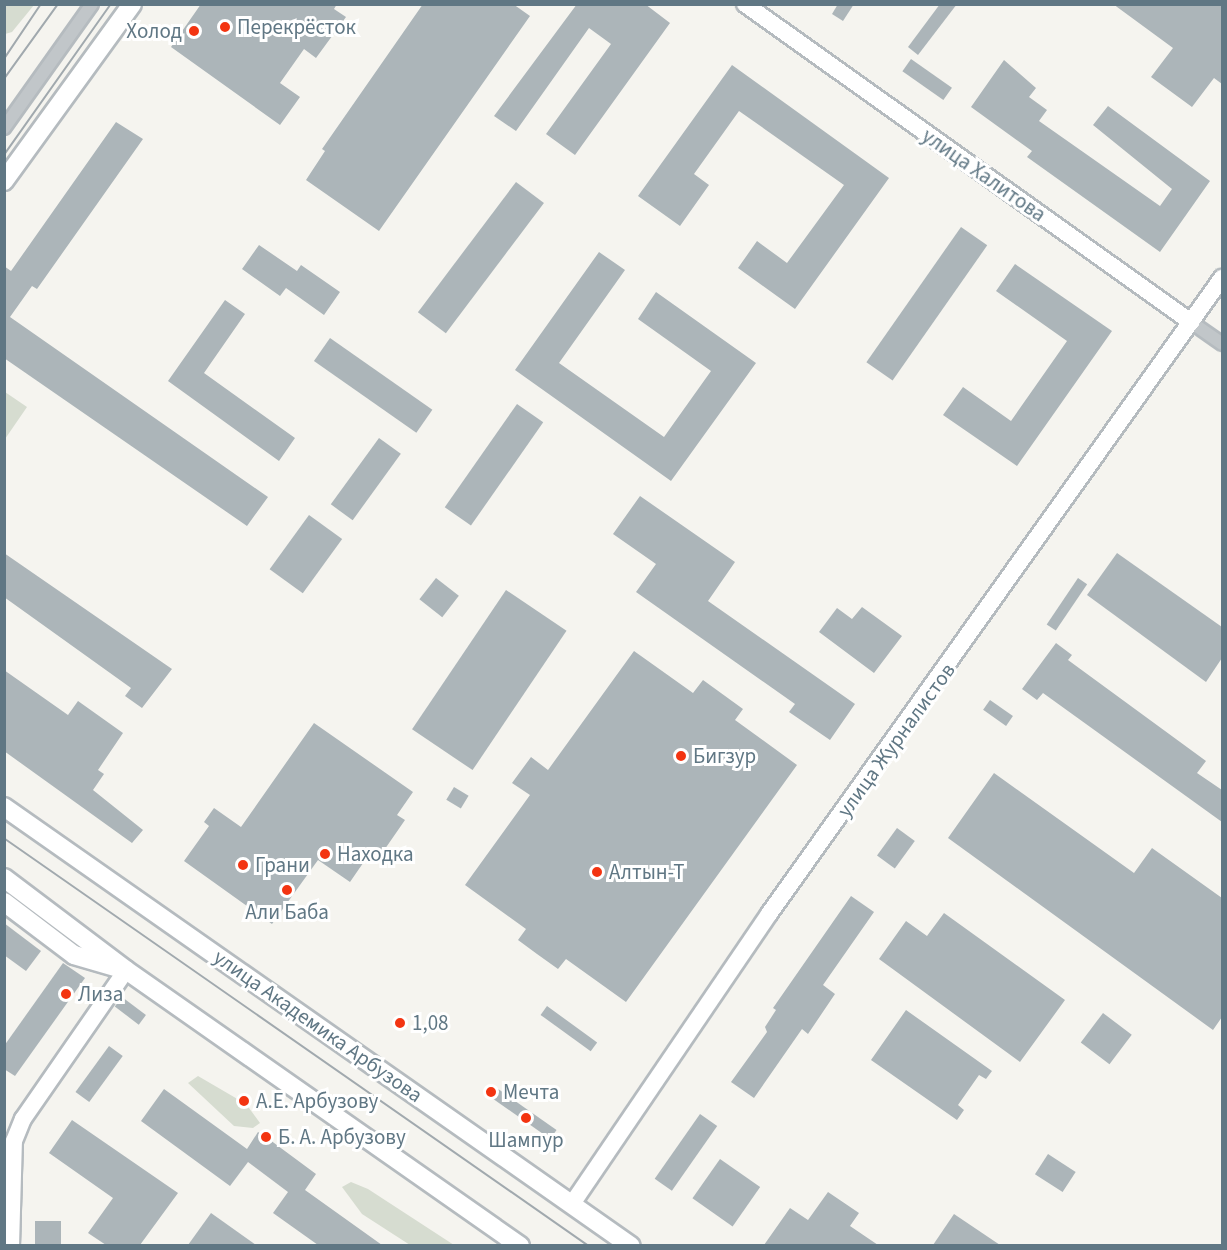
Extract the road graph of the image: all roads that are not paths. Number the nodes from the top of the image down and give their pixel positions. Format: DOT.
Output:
graph roads {
  1 [pos="92,4"];
  2 [pos="132,4"];
  3 [pos="745,4"];
  4 [pos="4,128"];
  5 [pos="4,181"];
  6 [pos="1222,279"];
  7 [pos="1191,322"];
  8 [pos="1222,344"];
  9 [pos="4,807"];
  10 [pos="4,878"];
  11 [pos="4,902"];
  12 [pos="126,970"];
  13 [pos="572,1204"];
  14 [pos="11,1245"];
  15 [pos="520,1245"];
  16 [pos="631,1245"];
  1 -- 4 [label="street"];
  2 -- 5 [label="main road"];
  3 -- 7 [label="street, улица Халитова"];
  6 -- 7 [label="street, улица Журналистов"];
  7 -- 8 [label="street, улица Халитова"];
  7 -- 13 [label="street, улица Журналистов"];
  9 -- 13 [label="main road, улица Академика Арбузова"];
  10 -- 12 [label="main road"];
  11 -- 12 [label="main road"];
  12 -- 14 [label="street"];
  12 -- 15 [label="main road"];
  13 -- 16 [label="main road, улица Академика Арбузова"];
}
